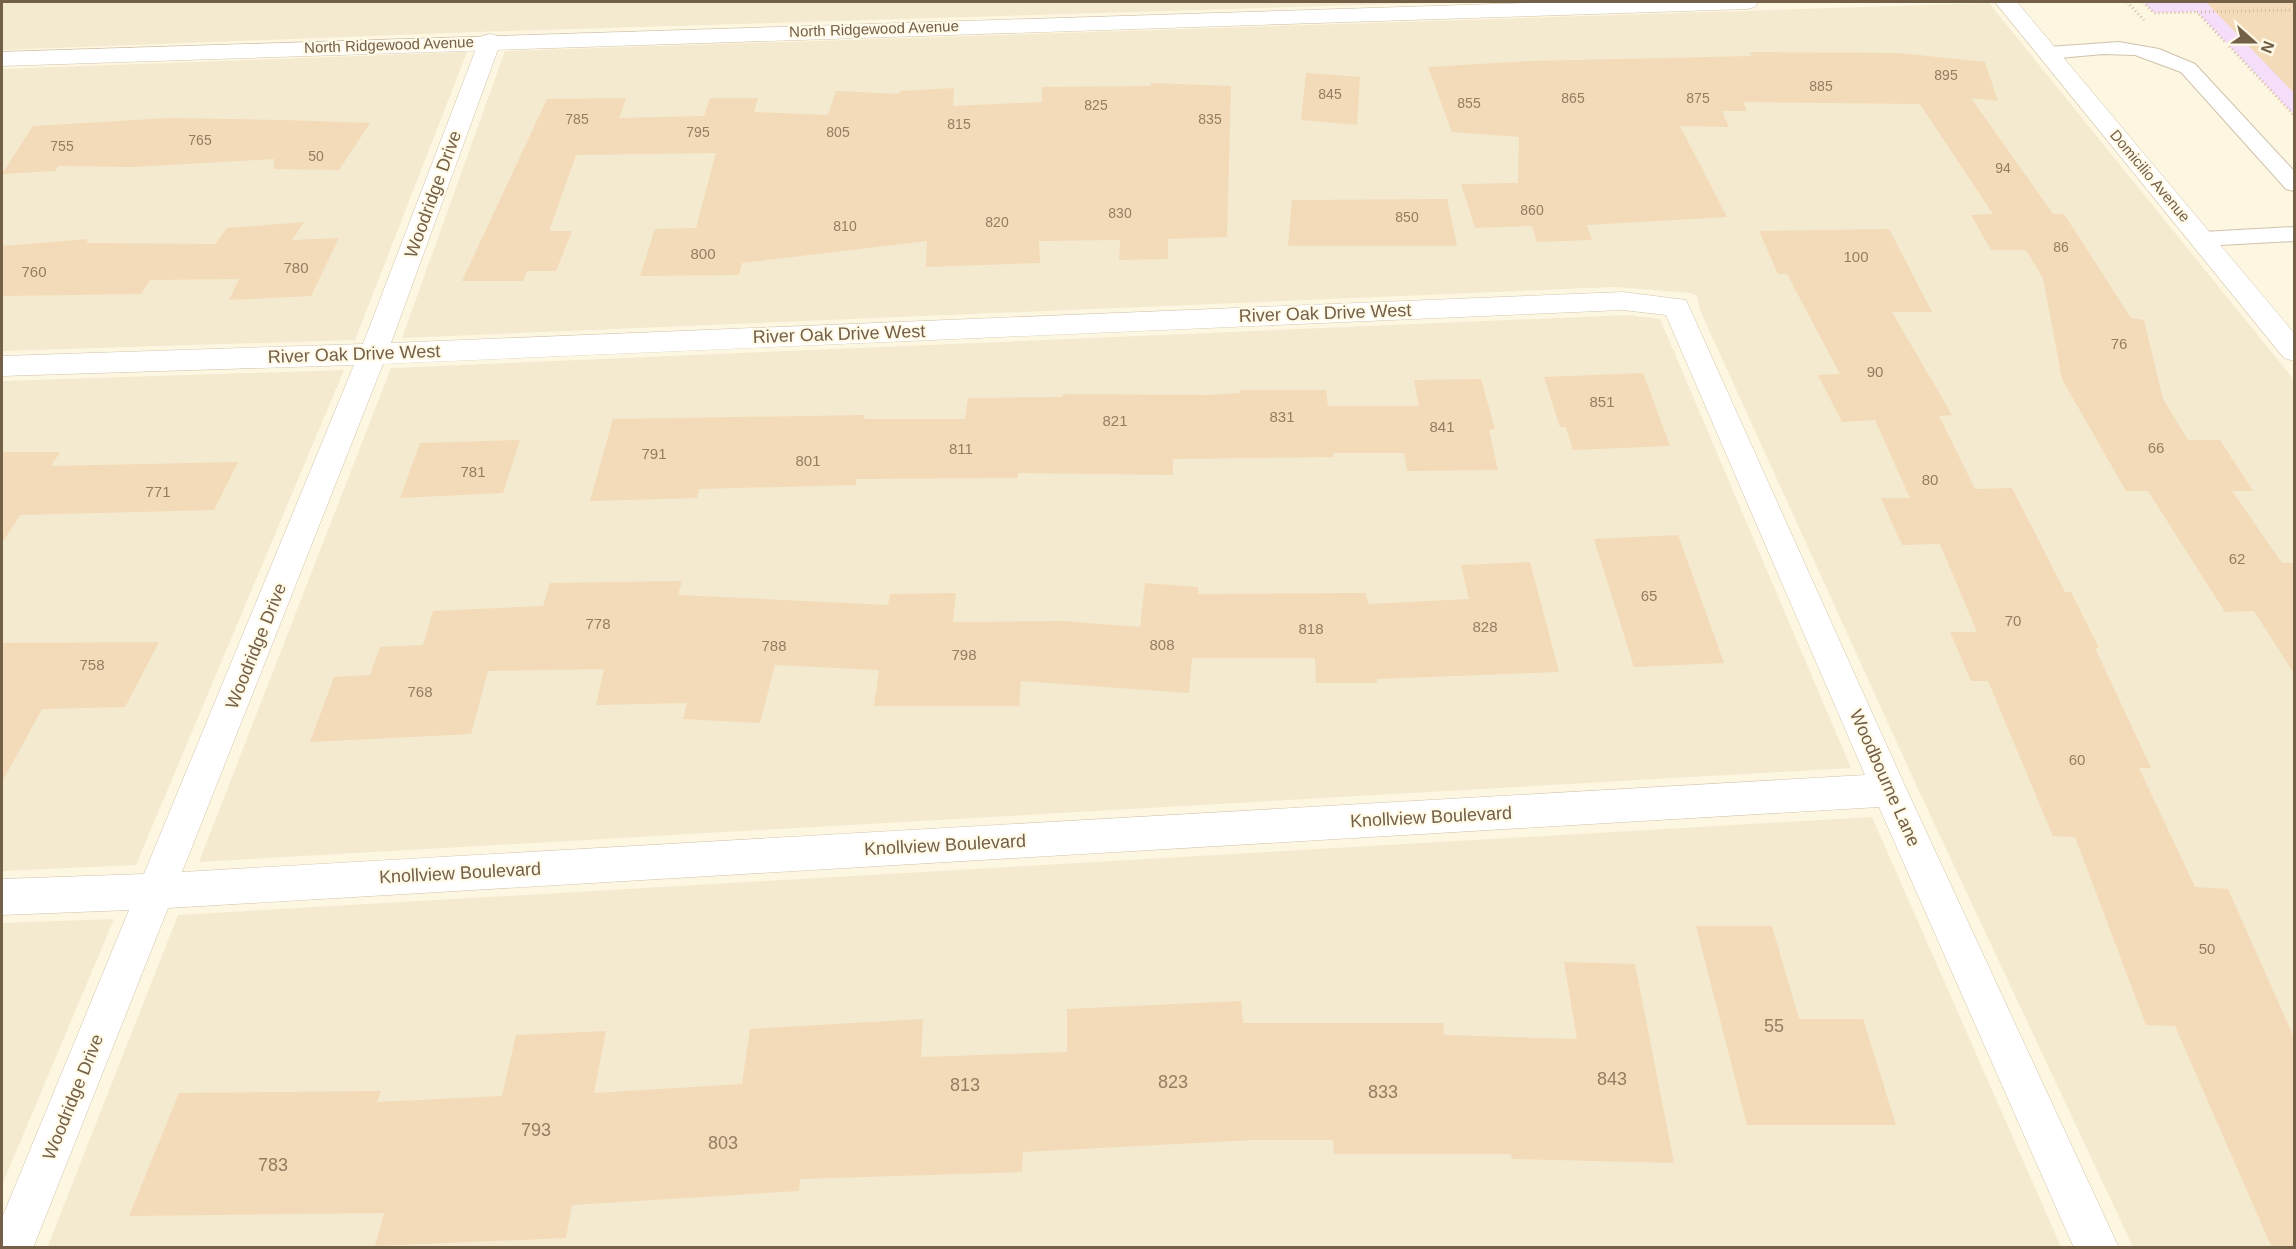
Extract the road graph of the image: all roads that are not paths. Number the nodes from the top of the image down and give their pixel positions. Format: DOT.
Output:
graph roads {
  1 [pos="1747,2"];
  2 [pos="2006,2"];
  3 [pos="490,41"];
  4 [pos="2048,53"];
  5 [pos="2,59"];
  6 [pos="2295,184"];
  7 [pos="2295,234"];
  8 [pos="2202,239"];
  9 [pos="1677,307"];
  10 [pos="2295,351"];
  11 [pos="373,354"];
  12 [pos="2,366"];
  13 [pos="1889,790"];
  14 [pos="157,891"];
  15 [pos="2,897"];
  16 [pos="11,1248"];
  17 [pos="2097,1248"];
  1 -- 3 [label="street, North Ridgewood Avenue"];
  2 -- 4 [label="street, Domicilio Avenue"];
  3 -- 5 [label="street, North Ridgewood Avenue"];
  3 -- 11 [label="street, Woodridge Drive"];
  4 -- 6 [label="lane"];
  4 -- 8 [label="street, Domicilio Avenue"];
  7 -- 8 [label="lane"];
  8 -- 10 [label="street, Domicilio Avenue"];
  9 -- 11 [label="street, River Oak Drive West"];
  9 -- 13 [label="street, Woodbourne Lane"];
  11 -- 12 [label="street, River Oak Drive West"];
  11 -- 14 [label="street, Woodridge Drive"];
  13 -- 14 [label="street, Knollview Boulevard"];
  13 -- 17 [label="street, Woodbourne Lane"];
  14 -- 15 [label="street, Knollview Boulevard"];
  14 -- 16 [label="street, Woodridge Drive"];
}
